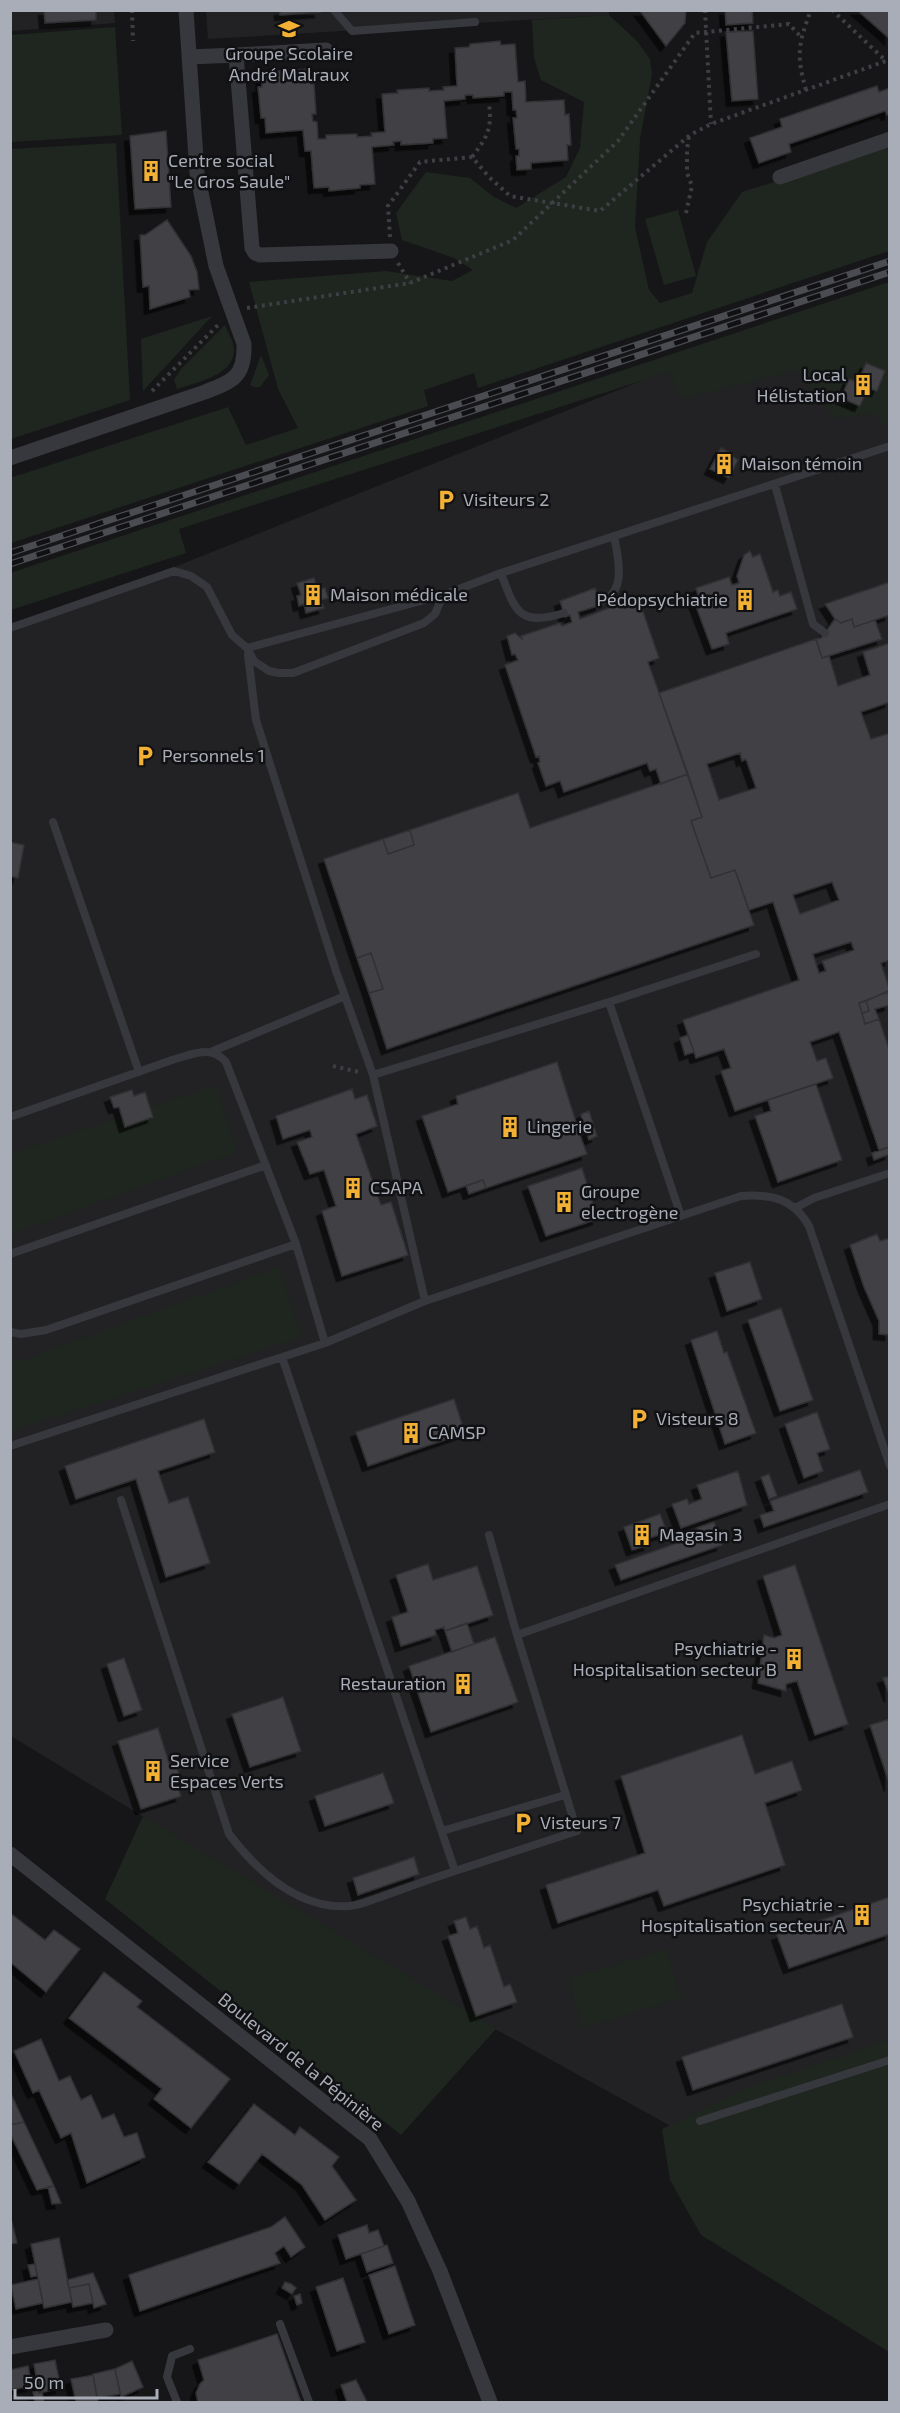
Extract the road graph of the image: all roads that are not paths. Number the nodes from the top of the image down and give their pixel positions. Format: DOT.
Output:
graph roads {
  1 [pos="186,10"];
  2 [pos="334,10"];
  3 [pos="475,22"];
  4 [pos="326,50"];
  5 [pos="236,55"];
  6 [pos="189,57"];
  7 [pos="890,139"];
  8 [pos="780,177"];
  9 [pos="391,251"];
  10 [pos="890,446"];
  11 [pos="10,458"];
  12 [pos="775,485"];
  13 [pos="614,536"];
  14 [pos="501,573"];
  15 [pos="443,595"];
  16 [pos="599,602"];
  17 [pos="564,613"];
  18 [pos="10,628"];
  19 [pos="825,633"];
  20 [pos="247,648"];
  21 [pos="53,822"];
  22 [pos="756,954"];
  23 [pos="345,996"];
  24 [pos="609,1002"];
  25 [pos="213,1051"];
  26 [pos="139,1072"];
  27 [pos="373,1075"];
  28 [pos="10,1117"];
  29 [pos="266,1165"];
  30 [pos="890,1173"];
  31 [pos="795,1208"];
  32 [pos="681,1216"];
  33 [pos="296,1244"];
  34 [pos="10,1254"];
  35 [pos="425,1301"];
  36 [pos="10,1332"];
  37 [pos="325,1343"];
  38 [pos="282,1357"];
  39 [pos="10,1446"];
  40 [pos="890,1466"];
  41 [pos="121,1500"];
  42 [pos="890,1504"];
  43 [pos="489,1535"];
  44 [pos="518,1635"];
  45 [pos="565,1795"];
  46 [pos="442,1831"];
  47 [pos="10,1854"];
  48 [pos="455,1871"];
  49 [pos="890,2060"];
  50 [pos="700,2121"];
  51 [pos="280,2324"];
  52 [pos="106,2330"];
  53 [pos="10,2347"];
  54 [pos="190,2349"];
  55 [pos="177,2403"];
  56 [pos="309,2403"];
  57 [pos="490,2403"];
  1 -- 6 [label="street"];
  2 -- 3 [label="lane"];
  4 -- 5 [label="street"];
  5 -- 6 [label="street"];
  5 -- 9 [label="street"];
  6 -- 11 [label="street"];
  7 -- 8 [label="street"];
  10 -- 12 [label="lane"];
  12 -- 13 [label="lane"];
  12 -- 19 [label="lane"];
  13 -- 14 [label="lane"];
  13 -- 16 [label="lane"];
  14 -- 15 [label="lane"];
  14 -- 17 [label="lane"];
  15 -- 20 [label="lane"];
  15 -- 20 [label="lane"];
  18 -- 20 [label="lane"];
  20 -- 23 [label="lane"];
  21 -- 26 [label="lane"];
  22 -- 24 [label="lane"];
  23 -- 25 [label="lane"];
  23 -- 27 [label="lane"];
  24 -- 27 [label="lane"];
  24 -- 32 [label="lane"];
  25 -- 26 [label="lane"];
  25 -- 29 [label="lane"];
  26 -- 28 [label="lane"];
  27 -- 35 [label="lane"];
  29 -- 33 [label="lane"];
  29 -- 34 [label="lane"];
  30 -- 31 [label="lane"];
  31 -- 32 [label="lane"];
  31 -- 40 [label="lane"];
  32 -- 35 [label="lane"];
  33 -- 36 [label="lane"];
  33 -- 37 [label="lane"];
  35 -- 37 [label="lane"];
  37 -- 38 [label="lane"];
  38 -- 39 [label="lane"];
  38 -- 46 [label="lane"];
  41 -- 48 [label="lane"];
  42 -- 44 [label="lane"];
  43 -- 44 [label="lane"];
  44 -- 45 [label="lane"];
  45 -- 46 [label="lane"];
  45 -- 48 [label="lane"];
  46 -- 48 [label="lane"];
  47 -- 57 [label="street, Boulevard de la Pépinière"];
  49 -- 50 [label="lane"];
  51 -- 56 [label="lane"];
  52 -- 53 [label="street"];
  54 -- 55 [label="lane"];
}
